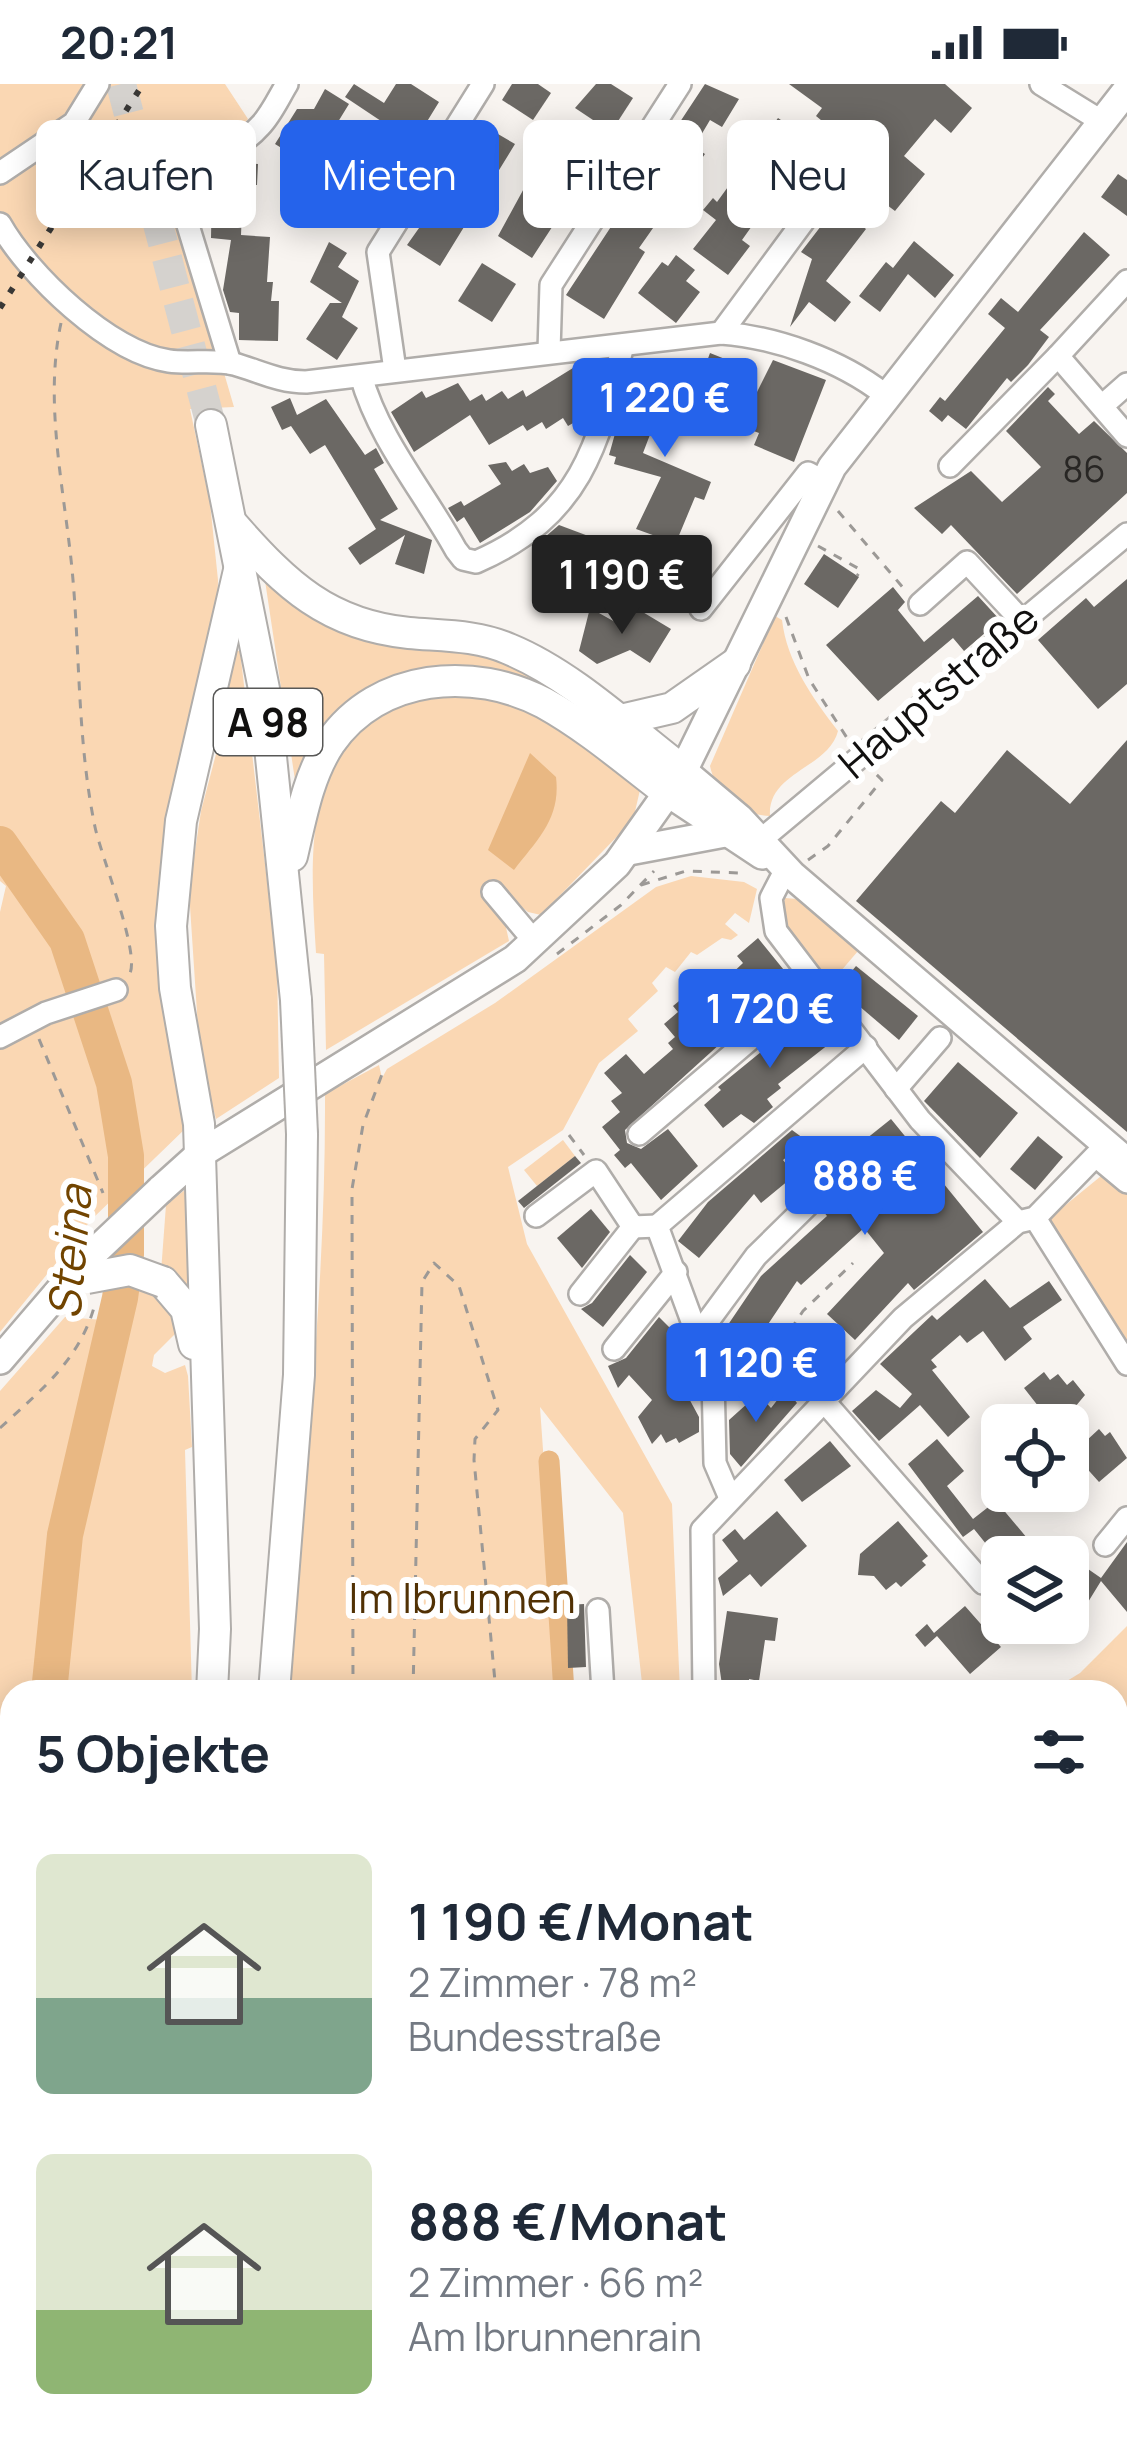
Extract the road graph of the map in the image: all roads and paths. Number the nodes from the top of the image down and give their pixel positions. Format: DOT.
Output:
graph roads {
  1 [pos="98,84"];
  2 [pos="287,84"];
  3 [pos="483,84"];
  4 [pos="680,84"];
  5 [pos="1043,84"];
  6 [pos="1127,90"];
  7 [pos="1102,121"];
  8 [pos="0,173"];
  9 [pos="0,224"];
  10 [pos="798,228"];
  11 [pos="1127,281"];
  12 [pos="66,297"];
  13 [pos="721,333"];
  14 [pos="623,345"];
  15 [pos="549,351"];
  16 [pos="1058,356"];
  17 [pos="230,363"];
  18 [pos="395,370"];
  19 [pos="361,376"];
  20 [pos="1127,384"];
  21 [pos="884,394"];
  22 [pos="1102,406"];
  23 [pos="211,425"];
  24 [pos="1127,436"];
  25 [pos="950,466"];
  26 [pos="823,481"];
  27 [pos="837,509"];
  28 [pos="231,522"];
  29 [pos="1127,534"];
  30 [pos="816,546"];
  31 [pos="240,566"];
  32 [pos="857,576"];
  33 [pos="920,604"];
  34 [pos="782,607"];
  35 [pos="701,609"];
  36 [pos="1021,620"];
  37 [pos="735,664"];
  38 [pos="616,721"];
  39 [pos="859,757"];
  40 [pos="677,783"];
  41 [pos="725,833"];
  42 [pos="629,850"];
  43 [pos="750,854"];
  44 [pos="793,866"];
  45 [pos="287,879"];
  46 [pos="493,892"];
  47 [pos="545,949"];
  48 [pos="816,983"];
  49 [pos="116,990"];
  50 [pos="40,1016"];
  51 [pos="0,1037"];
  52 [pos="940,1038"];
  53 [pos="866,1047"];
  54 [pos="385,1067"];
  55 [pos="896,1089"];
  56 [pos="638,1134"];
  57 [pos="569,1135"];
  58 [pos="200,1154"];
  59 [pos="1118,1161"];
  60 [pos="596,1171"];
  61 [pos="103,1193"];
  62 [pos="817,1196"];
  63 [pos="536,1216"];
  64 [pos="1026,1220"];
  65 [pos="657,1226"];
  66 [pos="633,1227"];
  67 [pos="853,1263"];
  68 [pos="676,1272"];
  69 [pos="83,1281"];
  70 [pos="580,1294"];
  71 [pos="700,1332"];
  72 [pos="614,1349"];
  73 [pos="0,1360"];
  74 [pos="1127,1364"];
  75 [pos="715,1400"];
  76 [pos="822,1400"];
  77 [pos="0,1428"];
  78 [pos="730,1498"];
  79 [pos="1127,1518"];
  80 [pos="1106,1545"];
  81 [pos="981,1581"];
  82 [pos="598,1610"];
  83 [pos="209,1680"];
  84 [pos="210,1680"];
  85 [pos="275,1680"];
  86 [pos="353,1680"];
  87 [pos="413,1680"];
  88 [pos="495,1680"];
  89 [pos="602,1680"];
  90 [pos="704,1680"];
  1 -- 8 [label="street"];
  2 -- 17 [label="street"];
  3 -- 18 [label="street"];
  4 -- 15 [label="street"];
  5 -- 7 [label="street"];
  6 -- 7 [label="main road"];
  7 -- 21 [label="main road"];
  9 -- 12 [label="street"];
  10 -- 13 [label="street"];
  11 -- 16 [label="street"];
  12 -- 17 [label="street"];
  12 -- 49 [label="path"];
  13 -- 14 [label="street"];
  13 -- 21 [label="street"];
  14 -- 15 [label="street"];
  14 -- 19 [label="street"];
  15 -- 18 [label="street"];
  16 -- 22 [label="street"];
  16 -- 25 [label="street"];
  17 -- 19 [label="street"];
  18 -- 19 [label="street"];
  20 -- 22 [label="street"];
  21 -- 26 [label="main road"];
  22 -- 24 [label="street"];
  23 -- 28 [label="highway, A 98"];
  26 -- 35 [label="street"];
  26 -- 37 [label="main road"];
  27 -- 33 [label="path"];
  28 -- 31 [label="highway, A 98"];
  28 -- 38 [label="highway"];
  29 -- 36 [label="street, Hauptstraße"];
  30 -- 32 [label="path"];
  31 -- 45 [label="highway, A 98"];
  31 -- 58 [label="highway"];
  33 -- 36 [label="street"];
  34 -- 39 [label="path"];
  36 -- 39 [label="street, Hauptstraße"];
  37 -- 38 [label="highway"];
  37 -- 40 [label="main road"];
  38 -- 40 [label="highway"];
  39 -- 43 [label="street, Hauptstraße"];
  39 -- 44 [label="path"];
  40 -- 41 [label="main road"];
  40 -- 42 [label="main road"];
  40 -- 43 [label="main road"];
  40 -- 45 [label="highway"];
  41 -- 42 [label="main road"];
  41 -- 43 [label="main road"];
  42 -- 47 [label="main road"];
  43 -- 44 [label="main road"];
  43 -- 47 [label="path"];
  44 -- 48 [label="street"];
  44 -- 59 [label="main road"];
  45 -- 85 [label="highway, A 98, bridge"];
  46 -- 47 [label="street"];
  47 -- 58 [label="main road"];
  48 -- 53 [label="street"];
  48 -- 56 [label="street"];
  49 -- 50 [label="street"];
  50 -- 51 [label="street"];
  50 -- 61 [label="path"];
  52 -- 55 [label="street"];
  53 -- 55 [label="street"];
  53 -- 65 [label="street"];
  54 -- 86 [label="path"];
  55 -- 64 [label="street"];
  57 -- 60 [label="path"];
  58 -- 69 [label="main road, bridge"];
  58 -- 84 [label="highway"];
  59 -- 64 [label="street"];
  60 -- 63 [label="street"];
  60 -- 66 [label="street"];
  62 -- 71 [label="street"];
  64 -- 74 [label="street"];
  64 -- 76 [label="street"];
  65 -- 66 [label="street"];
  65 -- 68 [label="street"];
  66 -- 70 [label="street"];
  67 -- 75 [label="path"];
  68 -- 71 [label="street"];
  68 -- 72 [label="street"];
  69 -- 73 [label="main road"];
  69 -- 77 [label="path"];
  69 -- 83 [label="highway, bridge"];
  71 -- 75 [label="street"];
  75 -- 78 [label="street"];
  76 -- 78 [label="street"];
  76 -- 81 [label="street"];
  78 -- 90 [label="street"];
  79 -- 80 [label="street"];
  82 -- 89 [label="street"];
  87 -- 88 [label="path"];
}
